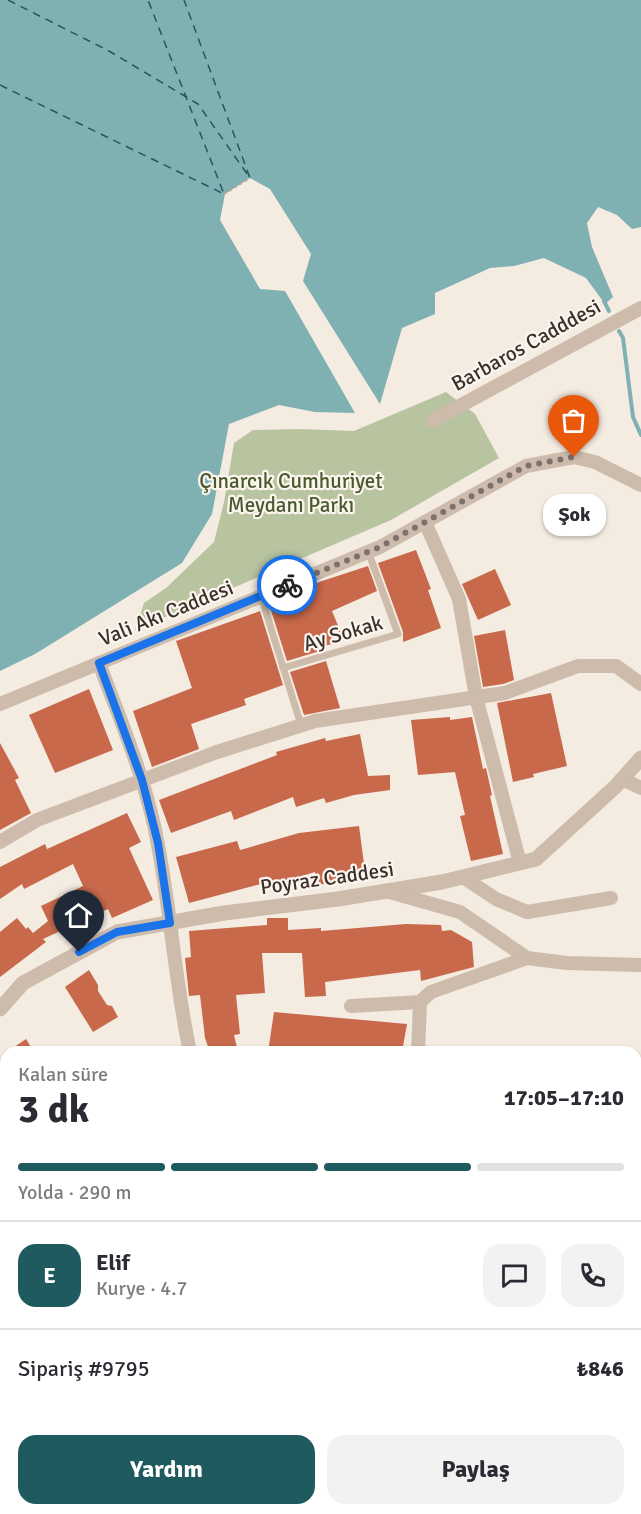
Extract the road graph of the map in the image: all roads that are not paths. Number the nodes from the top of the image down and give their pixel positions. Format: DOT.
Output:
graph roads {
  1 [pos="641,308"];
  2 [pos="432,421"];
  3 [pos="641,485"];
  4 [pos="425,522"];
  5 [pos="369,551"];
  6 [pos="261,596"];
  7 [pos="99,663"];
  8 [pos="283,668"];
  9 [pos="641,684"];
  10 [pos="476,697"];
  11 [pos="0,704"];
  12 [pos="301,725"];
  13 [pos="641,758"];
  14 [pos="622,779"];
  15 [pos="142,780"];
  16 [pos="641,788"];
  17 [pos="0,842"];
  18 [pos="520,863"];
  19 [pos="463,877"];
  20 [pos="386,891"];
  21 [pos="611,898"];
  22 [pos="170,923"];
  23 [pos="527,958"];
  24 [pos="641,965"];
  25 [pos="420,1002"];
  26 [pos="351,1006"];
  27 [pos="0,1008"];
  28 [pos="189,1046"];
  29 [pos="417,1046"];
  1 -- 2 [label="street, Barbaros Cadddesi"];
  3 -- 4 [label="street, Vali Akı Caddesi"];
  4 -- 5 [label="street, Vali Akı Caddesi"];
  4 -- 10 [label="street"];
  5 -- 6 [label="street, Vali Akı Caddesi"];
  5 -- 8 [label="lane, Ay Sokak"];
  6 -- 7 [label="street, Vali Akı Caddesi"];
  6 -- 8 [label="lane"];
  7 -- 11 [label="street, Vali Akı Caddesi"];
  7 -- 15 [label="street"];
  8 -- 12 [label="lane"];
  9 -- 10 [label="street"];
  10 -- 12 [label="street"];
  10 -- 18 [label="street"];
  12 -- 15 [label="street"];
  13 -- 14 [label="street, Poyraz Caddesi"];
  14 -- 16 [label="street"];
  14 -- 18 [label="street, Poyraz Caddesi"];
  15 -- 17 [label="street"];
  15 -- 22 [label="street"];
  18 -- 19 [label="street, Poyraz Caddesi"];
  19 -- 20 [label="street, Poyraz Caddesi"];
  19 -- 21 [label="street"];
  20 -- 22 [label="street, Poyraz Caddesi"];
  20 -- 23 [label="street"];
  22 -- 27 [label="street, Poyraz Caddesi"];
  22 -- 28 [label="street"];
  23 -- 24 [label="street"];
  23 -- 25 [label="street"];
  25 -- 26 [label="street"];
  25 -- 29 [label="street"];
}
